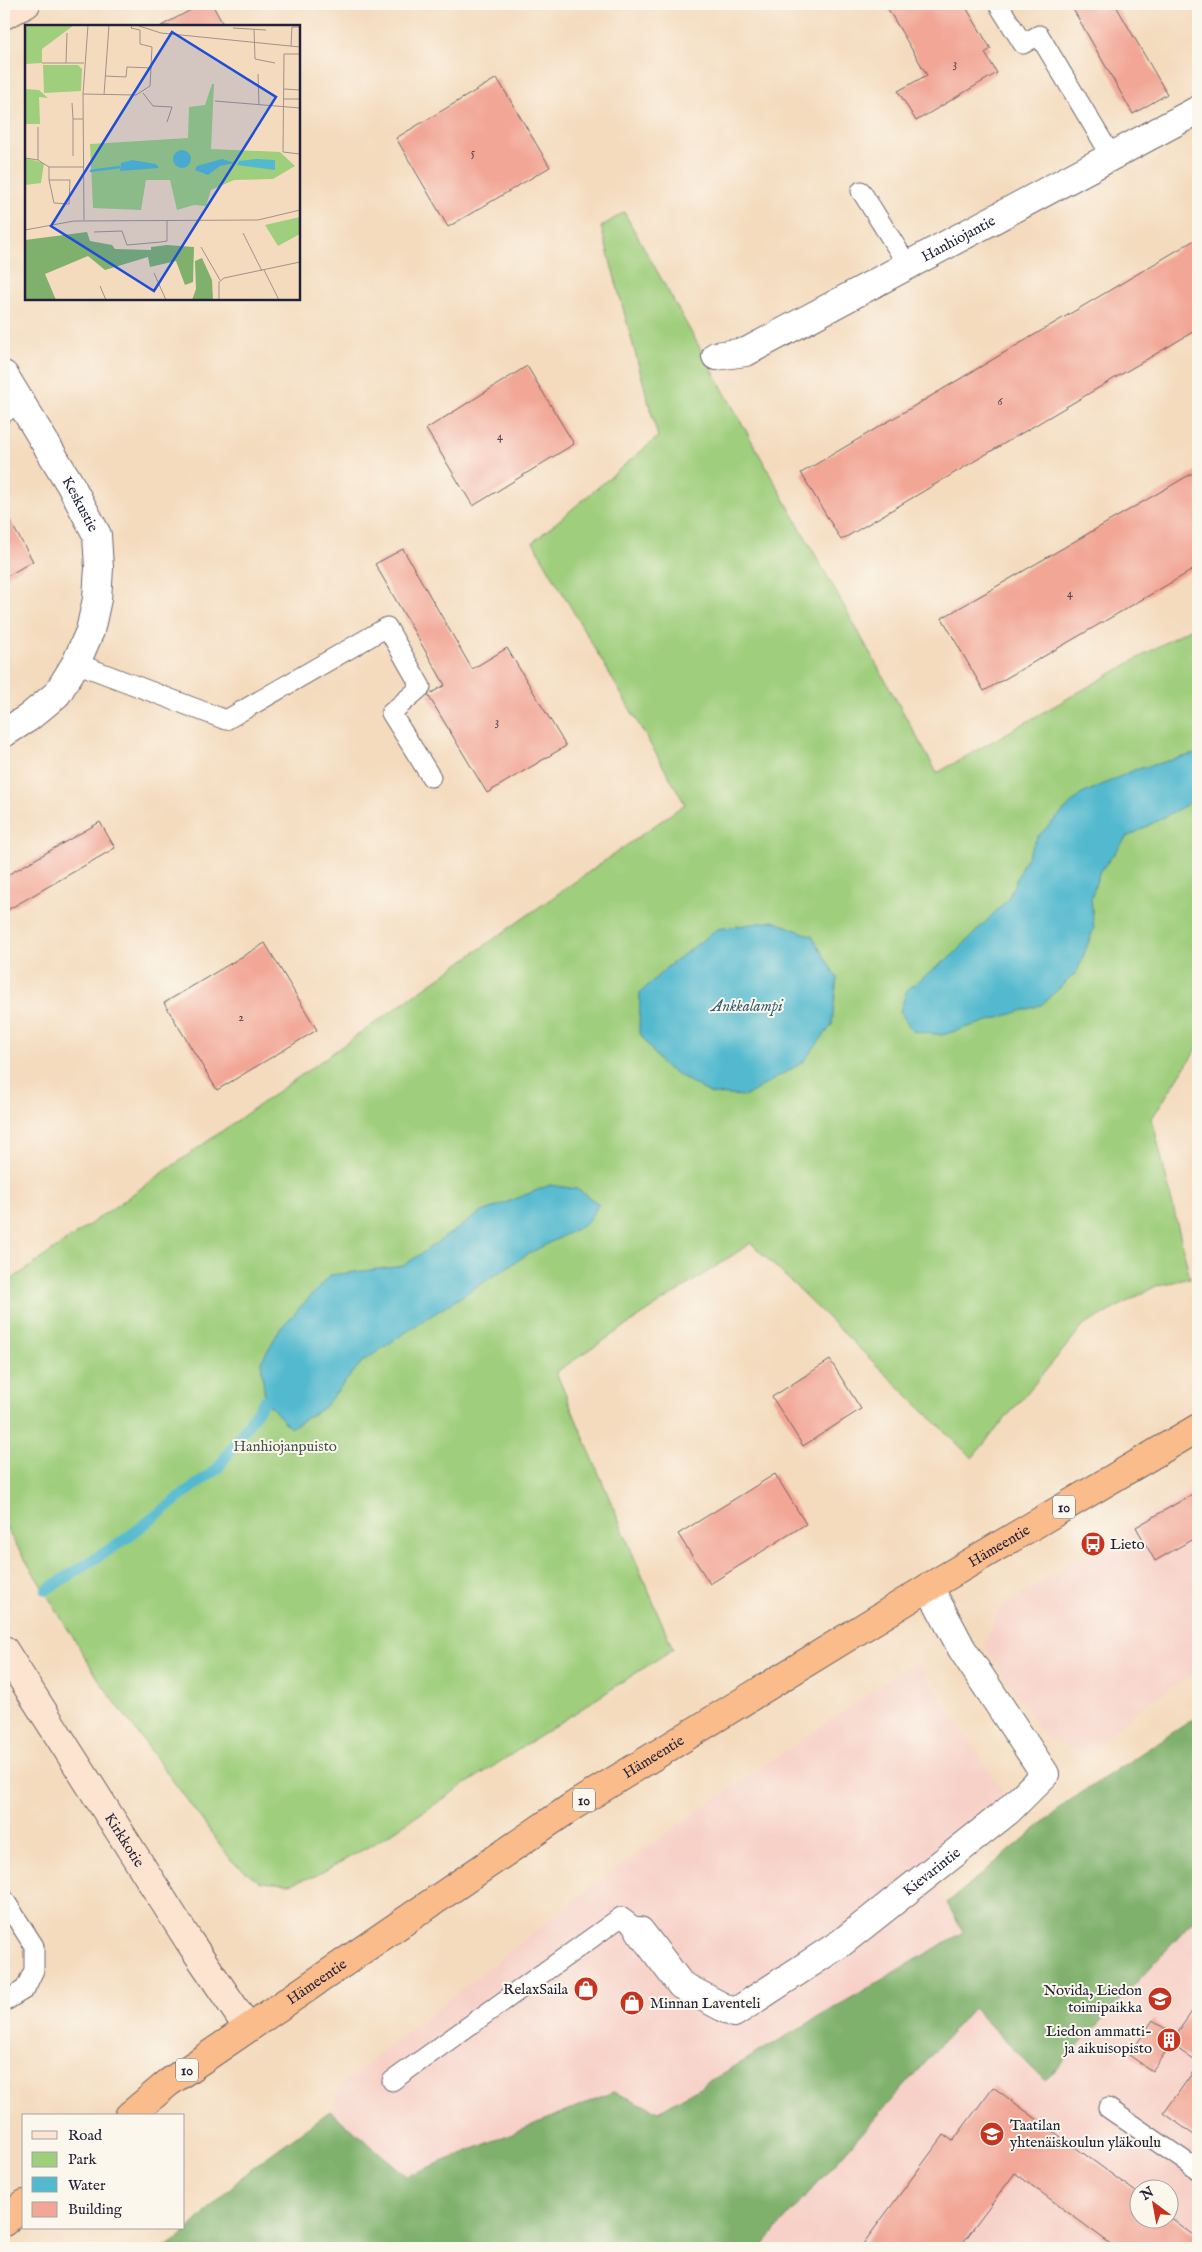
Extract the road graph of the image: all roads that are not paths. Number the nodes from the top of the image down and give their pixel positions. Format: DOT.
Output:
graph roads {
  1 [pos="26,4"];
  2 [pos="998,4"];
  3 [pos="4,15"];
  4 [pos="1198,110"];
  5 [pos="1112,157"];
  6 [pos="861,191"];
  7 [pos="909,266"];
  8 [pos="716,356"];
  9 [pos="4,375"];
  10 [pos="12,407"];
  11 [pos="76,662"];
  12 [pos="4,733"];
  13 [pos="431,777"];
  14 [pos="1198,1428"];
  15 [pos="929,1587"];
  16 [pos="4,1650"];
  17 [pos="4,1900"];
  18 [pos="640,1931"];
  19 [pos="4,2002"];
  20 [pos="248,2028"];
  21 [pos="392,2081"];
  22 [pos="1108,2108"];
  23 [pos="131,2114"];
  24 [pos="1198,2170"];
  25 [pos="22,2206"];
  26 [pos="4,2222"];
  1 -- 3 [label="street"];
  2 -- 5 [label="lane"];
  4 -- 5 [label="street, Hanhiojantie"];
  5 -- 7 [label="street, Hanhiojantie"];
  6 -- 7 [label="lane"];
  7 -- 8 [label="street, Hanhiojantie"];
  9 -- 10 [label="street, Keskustie"];
  10 -- 11 [label="street, Keskustie"];
  11 -- 12 [label="street, Keskustie"];
  11 -- 13 [label="lane"];
  14 -- 15 [label="highway, Hämeentie / 10"];
  15 -- 18 [label="street, Kievarintie"];
  15 -- 20 [label="highway, Hämeentie / 10"];
  16 -- 20 [label="street, Kirkkotie"];
  17 -- 19 [label="lane"];
  18 -- 21 [label="lane"];
  20 -- 23 [label="highway, Hämeentie / 10"];
  22 -- 24 [label="lane"];
  25 -- 26 [label="highway"];
}
